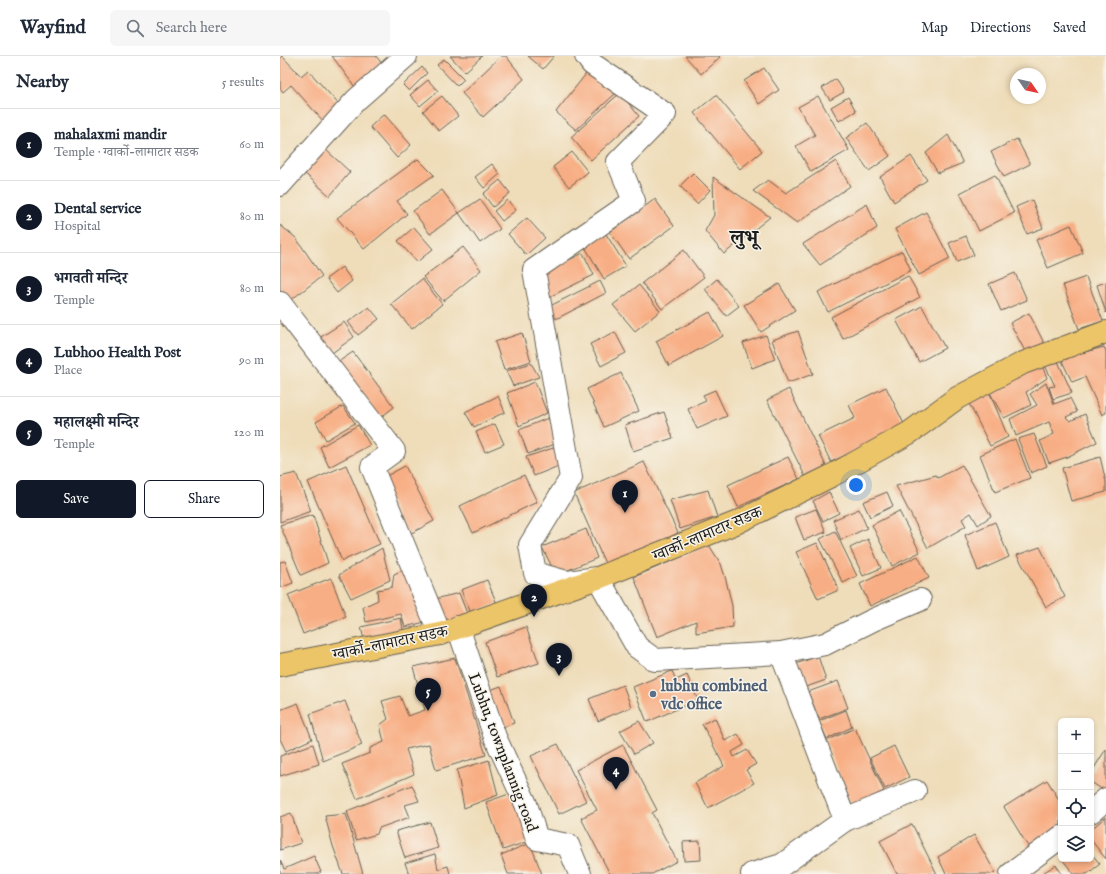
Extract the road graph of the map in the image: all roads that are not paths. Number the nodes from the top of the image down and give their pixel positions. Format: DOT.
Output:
graph roads {
  1 [pos="406,56"];
  2 [pos="586,56"];
  3 [pos="280,185"];
  4 [pos="280,303"];
  5 [pos="1106,332"];
  6 [pos="598,578"];
  7 [pos="920,600"];
  8 [pos="449,631"];
  9 [pos="781,653"];
  10 [pos="280,665"];
  11 [pos="915,791"];
  12 [pos="1106,799"];
  13 [pos="1094,809"];
  14 [pos="845,820"];
  15 [pos="1058,839"];
  16 [pos="580,874"];
  17 [pos="752,874"];
  18 [pos="1011,874"];
  1 -- 3 [label="street"];
  2 -- 6 [label="street"];
  4 -- 8 [label="street"];
  5 -- 6 [label="main road, ग्वार्को-लामाटार सडक"];
  6 -- 8 [label="main road, ग्वार्को-लामाटार सडक"];
  6 -- 9 [label="street"];
  7 -- 9 [label="street"];
  8 -- 10 [label="main road, ग्वार्को-लामाटार सडक"];
  8 -- 16 [label="street, Lubhu, townplannig road"];
  9 -- 14 [label="street"];
  11 -- 14 [label="street"];
  12 -- 13 [label="street"];
  14 -- 17 [label="street"];
  15 -- 18 [label="street"];
}
